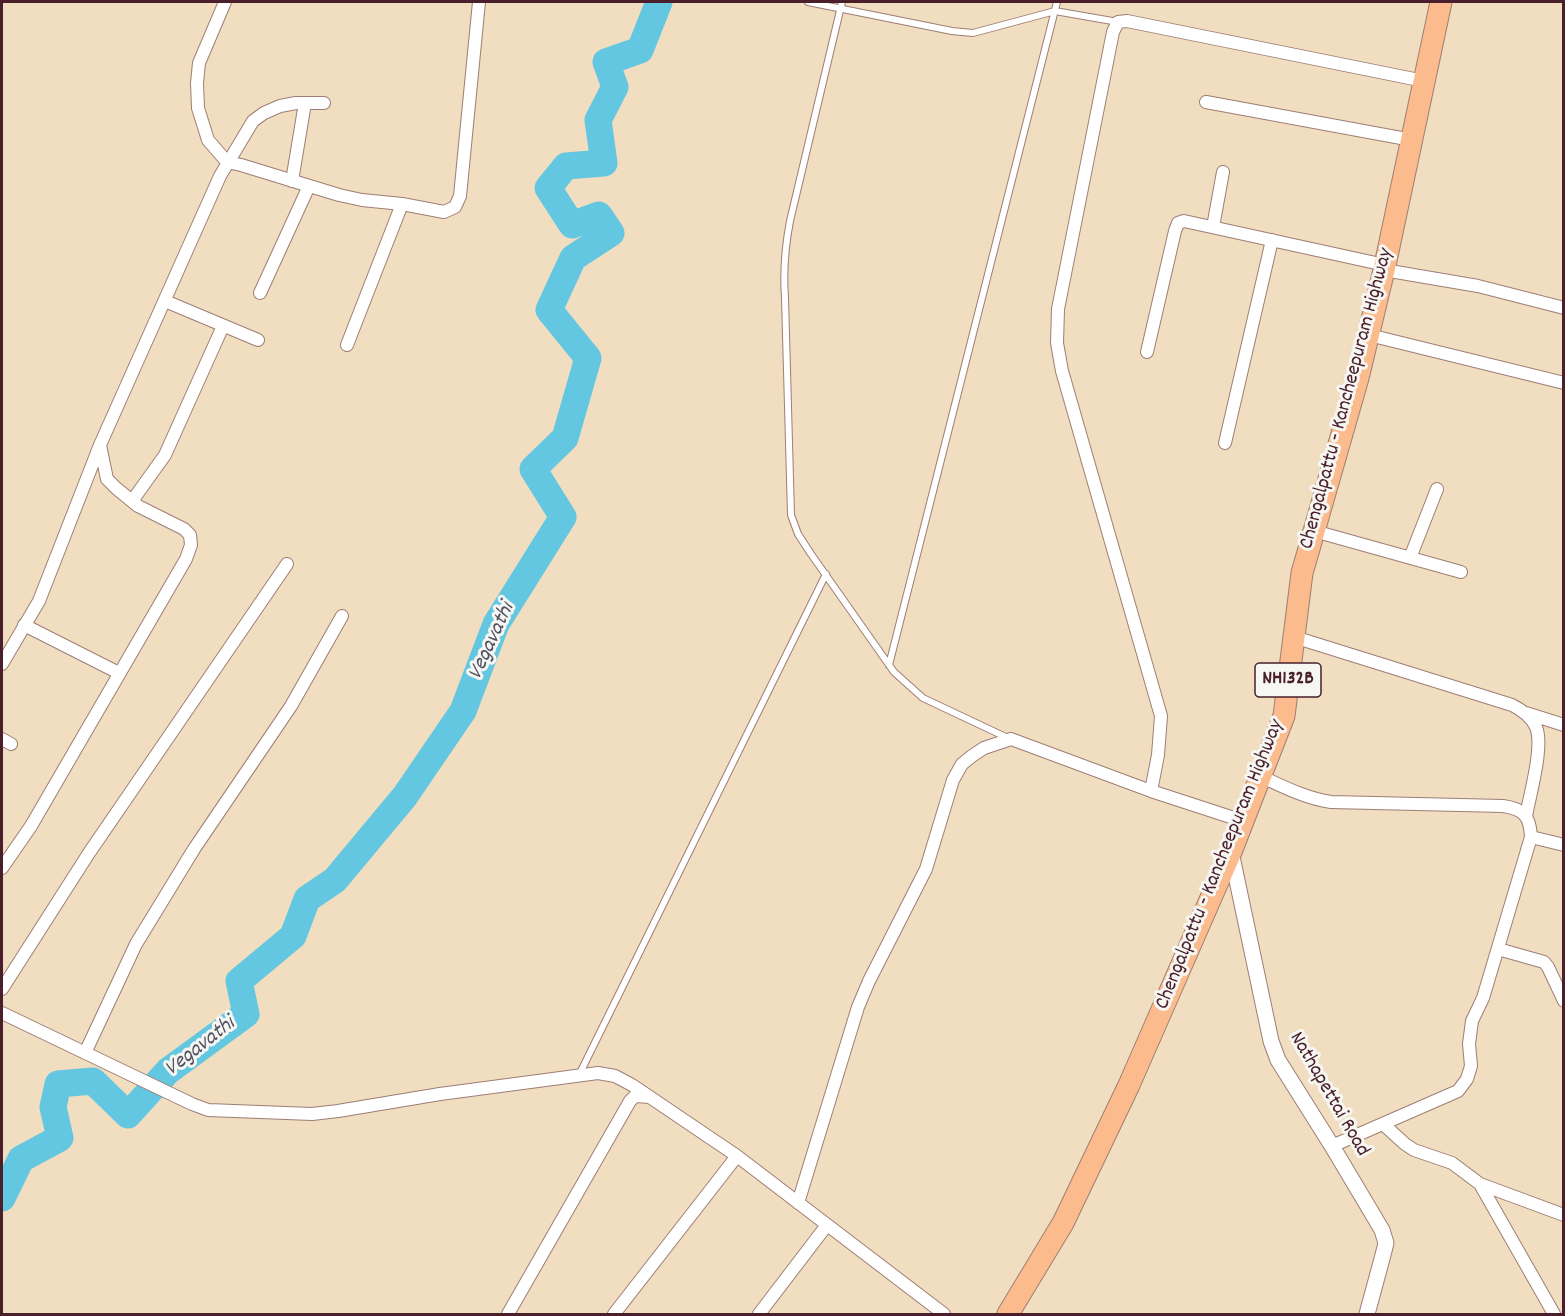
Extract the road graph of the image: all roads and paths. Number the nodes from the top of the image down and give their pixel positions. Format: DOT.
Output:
graph roads {
  1 [pos="225,2"];
  2 [pos="479,2"];
  3 [pos="808,2"];
  4 [pos="1057,2"];
  5 [pos="1441,2"];
  6 [pos="841,5"];
  7 [pos="1055,11"];
  8 [pos="1119,22"];
  9 [pos="1424,81"];
  10 [pos="1206,102"];
  11 [pos="305,103"];
  12 [pos="324,103"];
  13 [pos="1412,140"];
  14 [pos="227,162"];
  15 [pos="1223,172"];
  16 [pos="292,181"];
  17 [pos="309,186"];
  18 [pos="402,204"];
  19 [pos="1213,227"];
  20 [pos="1272,240"];
  21 [pos="1385,267"];
  22 [pos="260,293"];
  23 [pos="165,301"];
  24 [pos="1563,308"];
  25 [pos="223,326"];
  26 [pos="1369,334"];
  27 [pos="258,340"];
  28 [pos="347,345"];
  29 [pos="1147,352"];
  30 [pos="1563,383"];
  31 [pos="1225,443"];
  32 [pos="100,445"];
  33 [pos="1437,489"];
  34 [pos="132,501"];
  35 [pos="1314,531"];
  36 [pos="1410,558"];
  37 [pos="287,564"];
  38 [pos="1461,572"];
  39 [pos="826,574"];
  40 [pos="342,616"];
  41 [pos="24,626"];
  42 [pos="1294,637"];
  43 [pos="2,664"];
  44 [pos="889,665"];
  45 [pos="119,672"];
  46 [pos="1526,713"];
  47 [pos="1563,725"];
  48 [pos="1011,739"];
  49 [pos="1260,776"];
  50 [pos="1150,791"];
  51 [pos="1526,816"];
  52 [pos="1243,821"];
  53 [pos="1531,837"];
  54 [pos="1563,845"];
  55 [pos="1230,852"];
  56 [pos="4,860"];
  57 [pos="1498,949"];
  58 [pos="2,989"];
  59 [pos="1563,1001"];
  60 [pos="2,1013"];
  61 [pos="85,1053"];
  62 [pos="578,1076"];
  63 [pos="651,1097"];
  64 [pos="1378,1126"];
  65 [pos="1339,1142"];
  66 [pos="737,1156"];
  67 [pos="1480,1184"];
  68 [pos="798,1203"];
  69 [pos="1563,1215"];
  70 [pos="827,1225"];
  71 [pos="508,1314"];
  72 [pos="614,1314"];
  73 [pos="759,1314"];
  74 [pos="944,1314"];
  75 [pos="1008,1314"];
  76 [pos="1367,1314"];
  77 [pos="1554,1314"];
  1 -- 14 [label="street"];
  2 -- 18 [label="street"];
  3 -- 6 [label="lane"];
  4 -- 7 [label="lane"];
  5 -- 9 [label="highway, Chengalpattu - Kancheepuram Highway / NH132B"];
  6 -- 7 [label="lane"];
  6 -- 39 [label="lane"];
  7 -- 8 [label="lane"];
  7 -- 44 [label="lane"];
  8 -- 9 [label="street"];
  8 -- 50 [label="street"];
  9 -- 13 [label="highway, Chengalpattu - Kancheepuram Highway / NH132B"];
  10 -- 13 [label="street"];
  11 -- 12 [label="street"];
  11 -- 14 [label="street"];
  11 -- 16 [label="street"];
  13 -- 21 [label="highway, Chengalpattu - Kancheepuram Highway / NH132B"];
  14 -- 16 [label="street"];
  14 -- 23 [label="street"];
  15 -- 19 [label="street"];
  16 -- 17 [label="street"];
  17 -- 18 [label="street"];
  17 -- 22 [label="street"];
  18 -- 28 [label="street"];
  19 -- 20 [label="street"];
  19 -- 29 [label="street"];
  20 -- 21 [label="street"];
  20 -- 31 [label="street"];
  21 -- 24 [label="street"];
  21 -- 26 [label="highway, Chengalpattu - Kancheepuram Highway / NH132B"];
  23 -- 25 [label="street"];
  23 -- 32 [label="street"];
  25 -- 27 [label="street"];
  25 -- 34 [label="street"];
  26 -- 30 [label="street"];
  26 -- 35 [label="highway, Chengalpattu - Kancheepuram Highway / NH132B"];
  32 -- 34 [label="street"];
  32 -- 41 [label="street"];
  33 -- 36 [label="street"];
  34 -- 45 [label="street"];
  35 -- 36 [label="street"];
  35 -- 42 [label="highway, Chengalpattu - Kancheepuram Highway / NH132B"];
  36 -- 38 [label="street"];
  37 -- 58 [label="street"];
  39 -- 44 [label="lane"];
  39 -- 62 [label="lane"];
  40 -- 61 [label="street"];
  41 -- 43 [label="street"];
  41 -- 45 [label="street"];
  42 -- 46 [label="street"];
  42 -- 49 [label="highway, Chengalpattu - Kancheepuram Highway / NH132B"];
  44 -- 48 [label="lane"];
  45 -- 56 [label="street"];
  46 -- 47 [label="street"];
  46 -- 51 [label="street"];
  48 -- 50 [label="street"];
  48 -- 68 [label="street"];
  49 -- 51 [label="street"];
  49 -- 52 [label="highway, Chengalpattu - Kancheepuram Highway / NH132B"];
  50 -- 52 [label="street"];
  51 -- 53 [label="street"];
  52 -- 55 [label="highway, Chengalpattu - Kancheepuram Highway / NH132B"];
  53 -- 54 [label="street"];
  53 -- 57 [label="street"];
  55 -- 65 [label="street, Nathapettai Road"];
  55 -- 75 [label="highway, Chengalpattu - Kancheepuram Highway / NH132B"];
  57 -- 59 [label="street"];
  57 -- 64 [label="street"];
  60 -- 61 [label="street"];
  61 -- 62 [label="street"];
  62 -- 63 [label="street"];
  63 -- 66 [label="street"];
  63 -- 71 [label="street"];
  64 -- 65 [label="street"];
  64 -- 67 [label="street"];
  65 -- 76 [label="street, Nathapettai Road"];
  66 -- 68 [label="street"];
  66 -- 72 [label="street"];
  67 -- 69 [label="street"];
  67 -- 77 [label="street"];
  68 -- 70 [label="street"];
  70 -- 73 [label="street"];
  70 -- 74 [label="street"];
}
